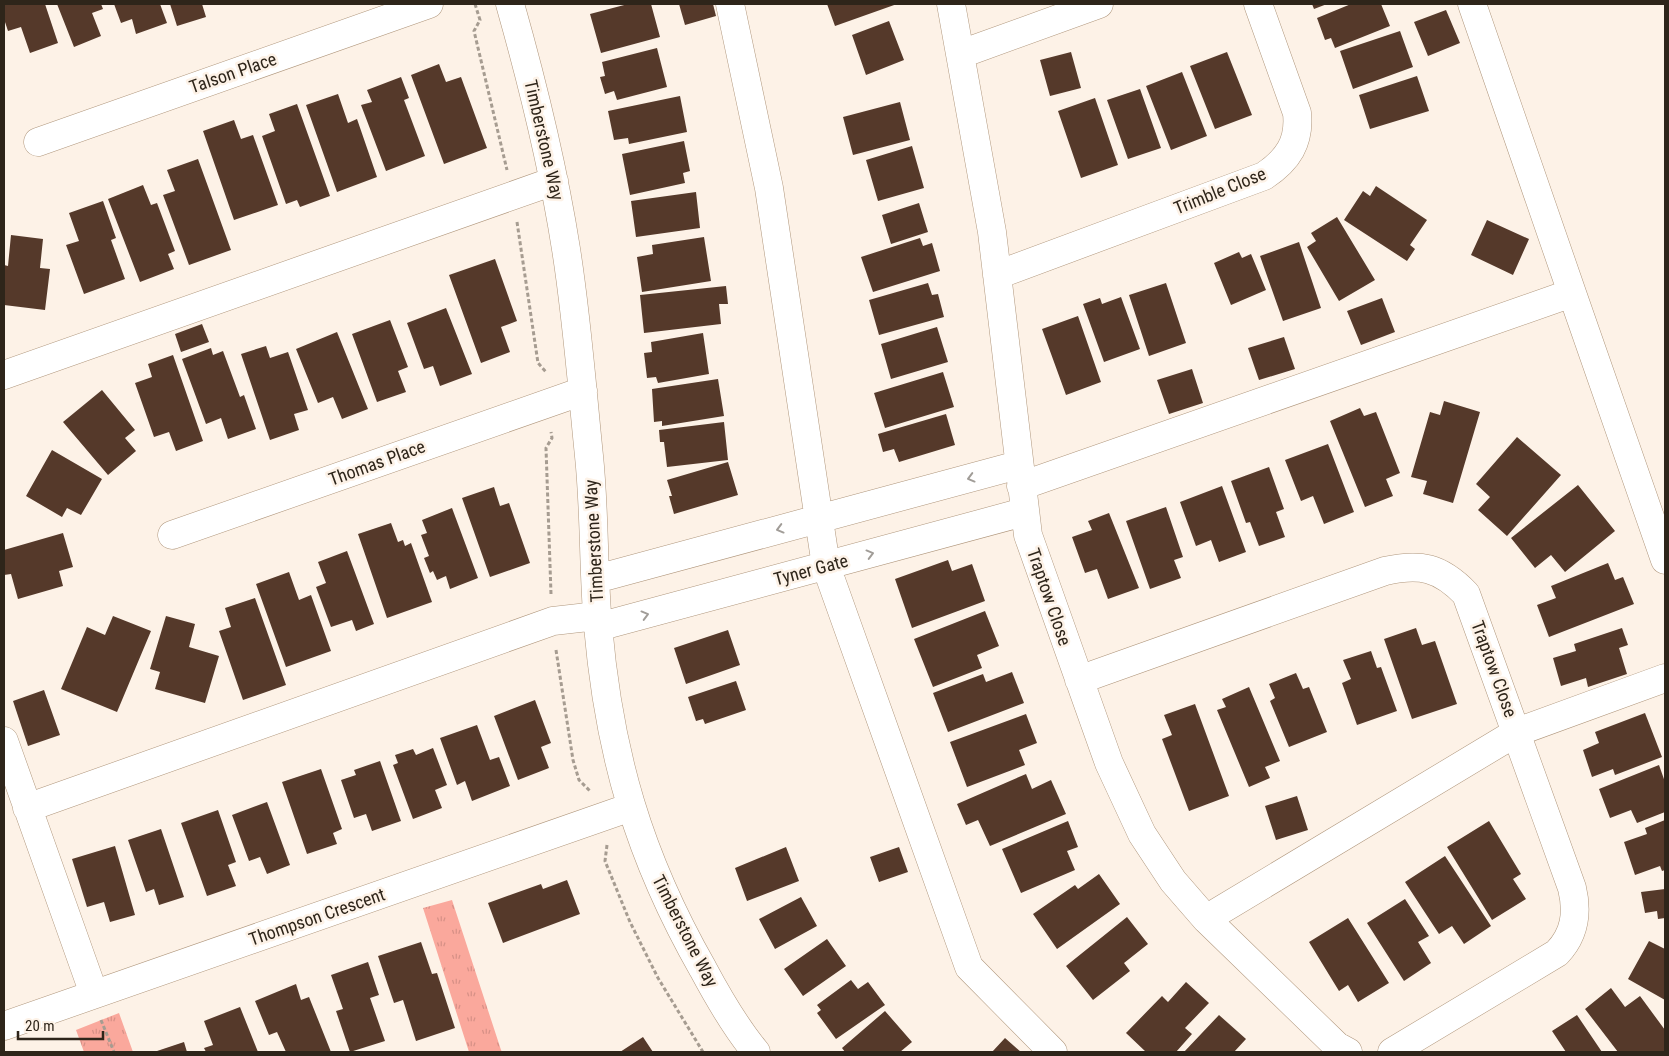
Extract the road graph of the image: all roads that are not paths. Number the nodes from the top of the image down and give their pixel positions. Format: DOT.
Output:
graph roads {
  1 [pos="429,4"];
  2 [pos="510,4"];
  3 [pos="730,4"];
  4 [pos="951,4"];
  5 [pos="1100,4"];
  6 [pos="1258,4"];
  7 [pos="1472,4"];
  8 [pos="961,54"];
  9 [pos="38,142"];
  10 [pos="554,181"];
  11 [pos="997,275"];
  12 [pos="1572,293"];
  13 [pos="4,375"];
  14 [pos="583,391"];
  15 [pos="1021,488"];
  16 [pos="818,519"];
  17 [pos="172,535"];
  18 [pos="1665,560"];
  19 [pos="826,566"];
  20 [pos="596,579"];
  21 [pos="598,622"];
  22 [pos="1665,678"];
  23 [pos="1079,680"];
  24 [pos="1517,732"];
  25 [pos="4,741"];
  26 [pos="631,807"];
  27 [pos="27,808"];
  28 [pos="1206,919"];
  29 [pos="97,1006"];
  30 [pos="4,1026"];
  31 [pos="756,1052"];
  32 [pos="1053,1052"];
  33 [pos="1348,1052"];
  34 [pos="1392,1052"];
  1 -- 9 [label="street, Talson Place"];
  2 -- 10 [label="street, Timberstone Way"];
  3 -- 16 [label="street"];
  4 -- 8 [label="street"];
  5 -- 8 [label="street"];
  6 -- 11 [label="street, Trimble Close"];
  7 -- 12 [label="street"];
  8 -- 11 [label="street"];
  10 -- 13 [label="street"];
  10 -- 14 [label="street, Timberstone Way"];
  11 -- 15 [label="street"];
  12 -- 15 [label="street"];
  12 -- 18 [label="street"];
  14 -- 17 [label="street, Thomas Place"];
  14 -- 20 [label="street, Timberstone Way"];
  15 -- 16 [label="street, one-way"];
  19 -- 15 [label="street, Tyner Gate, one-way"];
  15 -- 23 [label="street, Traptow Close"];
  16 -- 19 [label="street"];
  16 -- 20 [label="street, one-way"];
  21 -- 19 [label="street, Tyner Gate, one-way"];
  19 -- 32 [label="street"];
  20 -- 21 [label="street, Timberstone Way"];
  21 -- 26 [label="street, Timberstone Way"];
  21 -- 27 [label="street, Tyner Gate"];
  22 -- 24 [label="street"];
  23 -- 24 [label="street, Traptow Close"];
  23 -- 28 [label="street, Traptow Close"];
  24 -- 28 [label="street"];
  24 -- 34 [label="street, Traptow Close"];
  25 -- 27 [label="street"];
  26 -- 29 [label="street, Thompson Crescent"];
  26 -- 31 [label="street, Timberstone Way"];
  27 -- 29 [label="street"];
  28 -- 33 [label="street, Traptow Close"];
  29 -- 30 [label="street, Thompson Crescent"];
}
